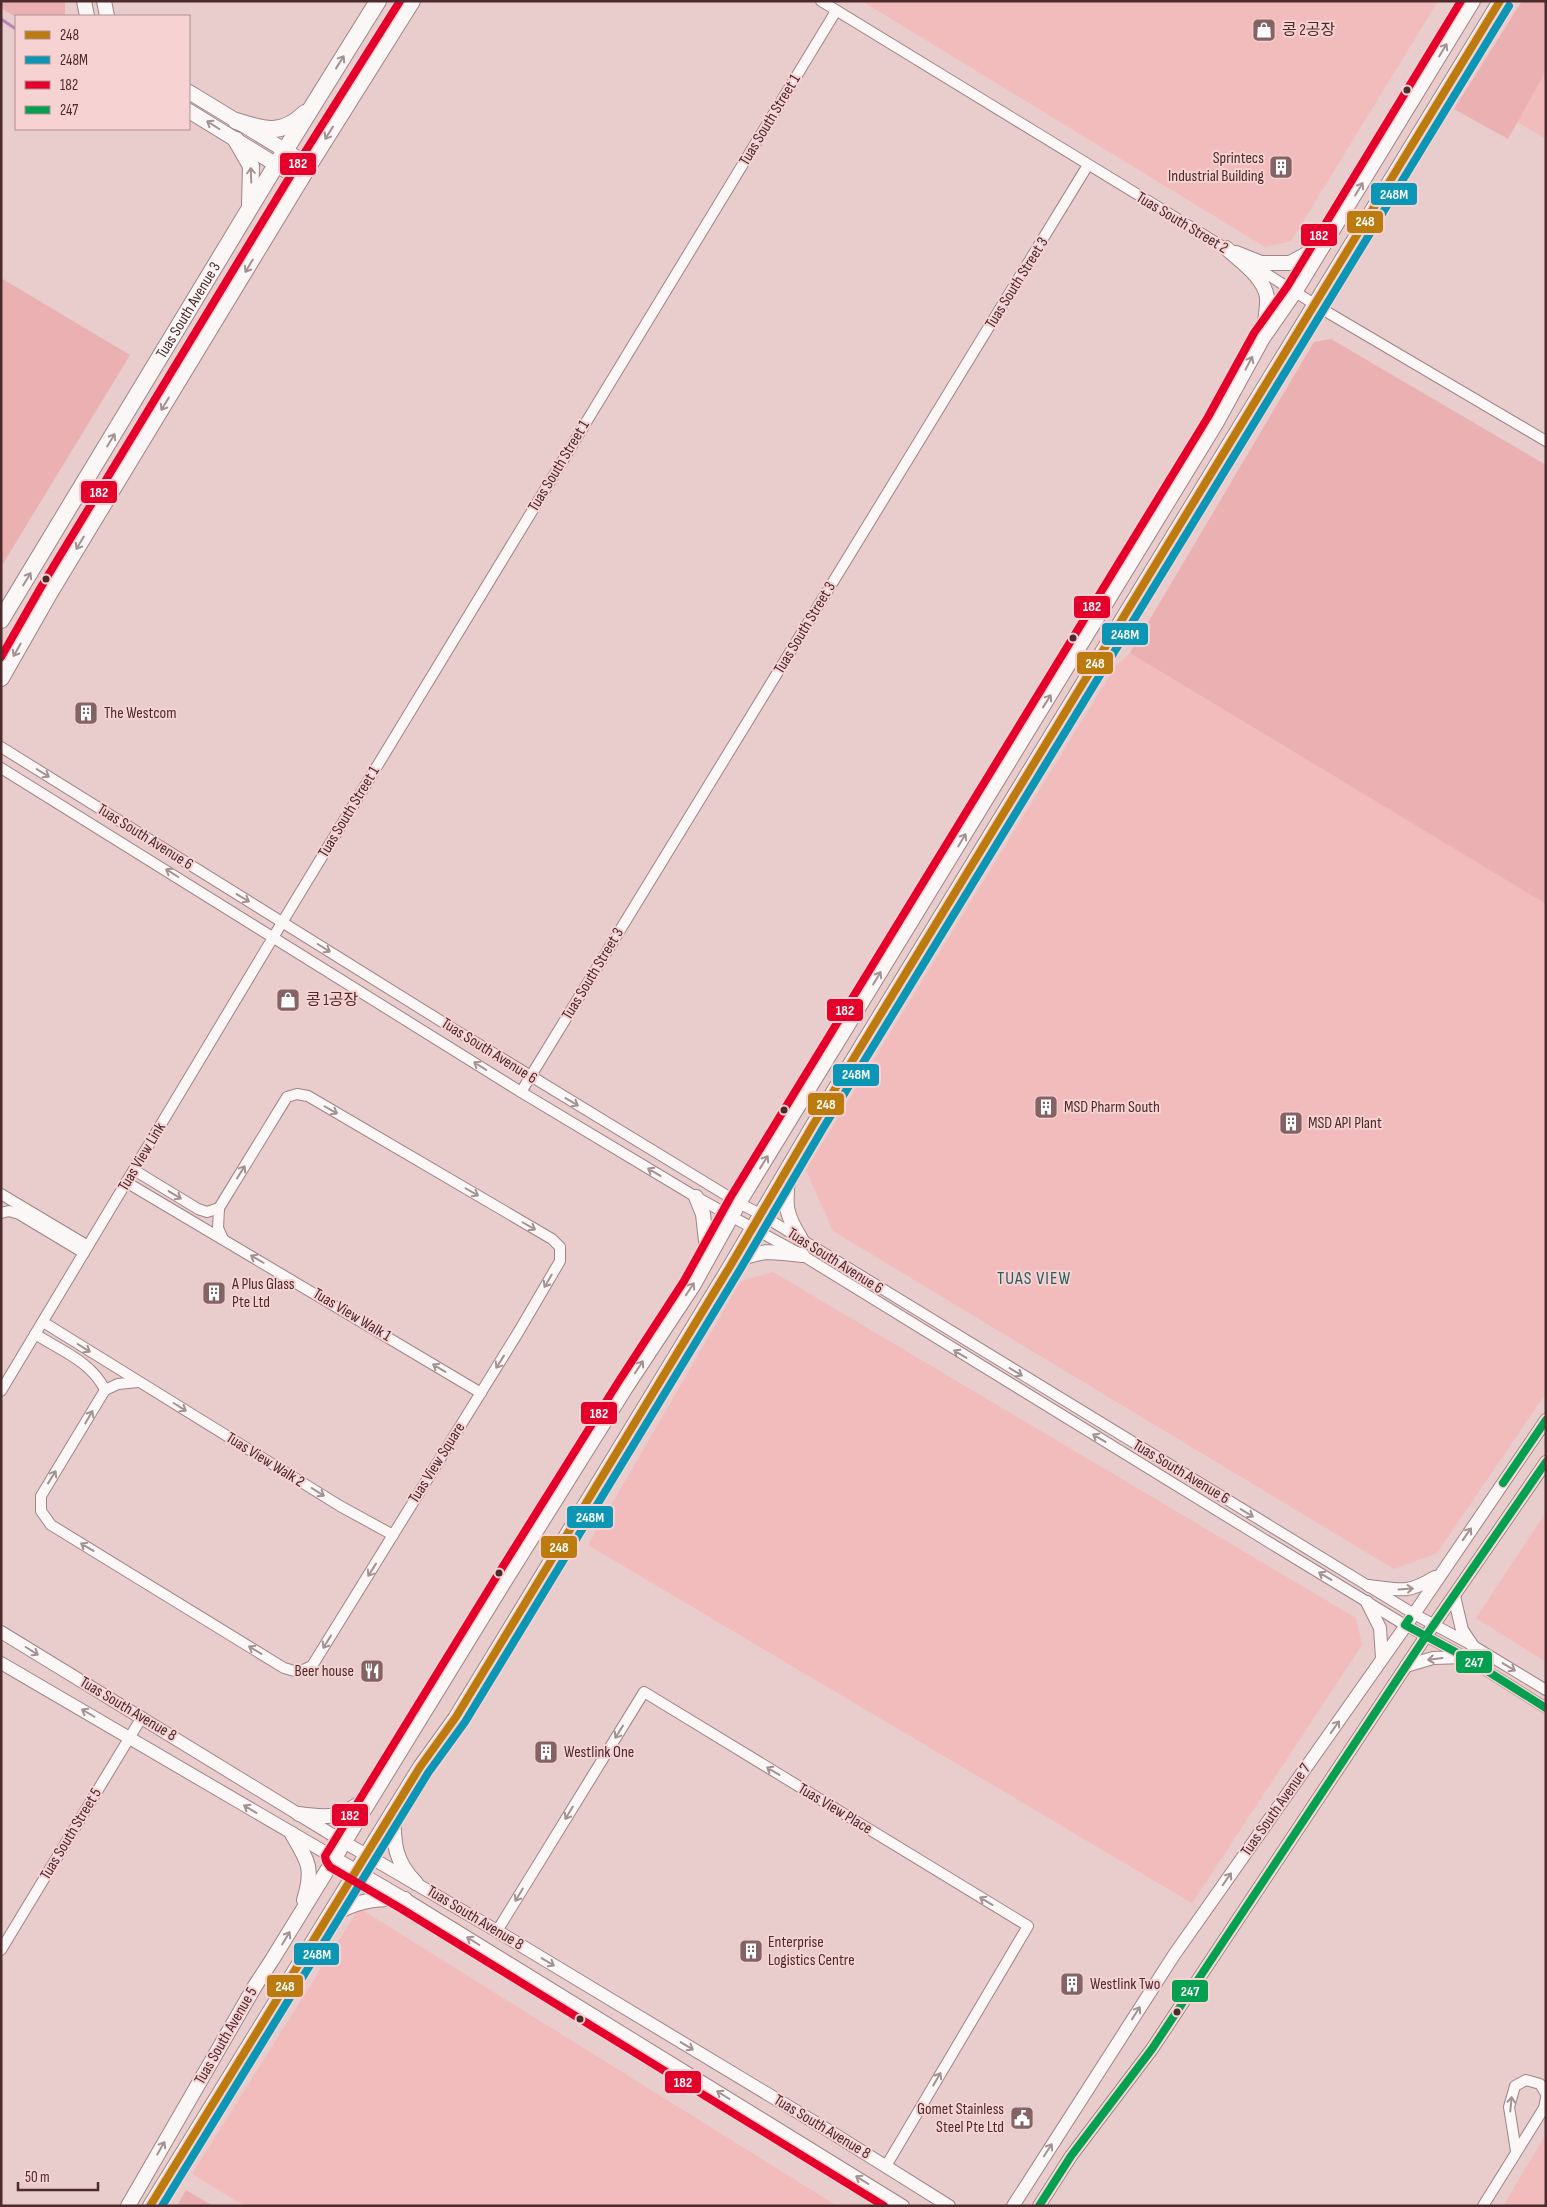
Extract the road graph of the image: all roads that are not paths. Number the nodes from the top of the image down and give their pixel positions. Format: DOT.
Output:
graph roads {
  1 [pos="84,1"];
  2 [pos="104,1"];
  3 [pos="378,1"];
  4 [pos="412,1"];
  5 [pos="821,1"];
  6 [pos="1473,1"];
  7 [pos="1500,1"];
  8 [pos="836,10"];
  9 [pos="87,15"];
  10 [pos="107,15"];
  11 [pos="190,93"];
  12 [pos="315,103"];
  13 [pos="190,112"];
  14 [pos="236,121"];
  15 [pos="236,140"];
  16 [pos="281,158"];
  17 [pos="309,165"];
  18 [pos="1088,165"];
  19 [pos="301,180"];
  20 [pos="249,213"];
  21 [pos="1324,245"];
  22 [pos="1226,248"];
  23 [pos="1296,292"];
  24 [pos="1314,304"];
  25 [pos="1263,338"];
  26 [pos="1546,441"];
  27 [pos="1,620"];
  28 [pos="1,678"];
  29 [pos="1,748"];
  30 [pos="1,768"];
  31 [pos="282,922"];
  32 [pos="274,937"];
  33 [pos="530,1076"];
  34 [pos="521,1092"];
  35 [pos="789,1165"];
  36 [pos="134,1170"];
  37 [pos="126,1182"];
  38 [pos="1,1194"];
  39 [pos="696,1197"];
  40 [pos="219,1208"];
  41 [pos="736,1209"];
  42 [pos="1,1212"];
  43 [pos="760,1214"];
  44 [pos="753,1227"];
  45 [pos="223,1239"];
  46 [pos="801,1239"];
  47 [pos="86,1250"];
  48 [pos="802,1255"];
  49 [pos="708,1259"];
  50 [pos="732,1263"];
  51 [pos="43,1322"];
  52 [pos="35,1334"];
  53 [pos="138,1382"];
  54 [pos="105,1390"];
  55 [pos="1,1391"];
  56 [pos="481,1393"];
  57 [pos="1546,1420"];
  58 [pos="1546,1462"];
  59 [pos="393,1535"];
  60 [pos="1439,1574"];
  61 [pos="1369,1586"];
  62 [pos="1454,1596"];
  63 [pos="1367,1602"];
  64 [pos="1414,1614"];
  65 [pos="1435,1624"];
  66 [pos="1405,1625"];
  67 [pos="1,1632"];
  68 [pos="1426,1636"];
  69 [pos="1472,1645"];
  70 [pos="1382,1658"];
  71 [pos="1465,1658"];
  72 [pos="1,1662"];
  73 [pos="1406,1666"];
  74 [pos="1546,1690"];
  75 [pos="1546,1708"];
  76 [pos="142,1717"];
  77 [pos="130,1737"];
  78 [pos="373,1795"];
  79 [pos="393,1810"];
  80 [pos="299,1814"];
  81 [pos="292,1834"];
  82 [pos="344,1842"];
  83 [pos="366,1854"];
  84 [pos="335,1858"];
  85 [pos="356,1870"];
  86 [pos="416,1883"];
  87 [pos="405,1899"];
  88 [pos="299,1915"];
  89 [pos="326,1918"];
  90 [pos="497,1931"];
  91 [pos="1,1950"];
  92 [pos="1546,2094"];
  93 [pos="1546,2098"];
  94 [pos="1516,2151"];
  95 [pos="886,2166"];
  96 [pos="1021,2190"];
  97 [pos="1040,2205"];
  98 [pos="128,2206"];
  99 [pos="150,2206"];
  100 [pos="903,2206"];
  101 [pos="949,2206"];
  102 [pos="1001,2206"];
  103 [pos="1013,2206"];
  104 [pos="1483,2206"];
  1 -- 9 [label="main road"];
  2 -- 10 [label="main road"];
  12 -- 3 [label="main road, Tuas South Avenue 3, one-way"];
  4 -- 17 [label="main road, Tuas South Avenue 3, one-way"];
  5 -- 8 [label="street, Tuas South Street 2"];
  21 -- 6 [label="main road, Tuas South Avenue 5, one-way"];
  7 -- 24 [label="main road, Tuas South Avenue 5"];
  8 -- 18 [label="street, Tuas South Street 2"];
  8 -- 31 [label="street, Tuas South Street 1"];
  11 -- 14 [label="main road"];
  12 -- 14 [label="main road"];
  12 -- 16 [label="main road, Tuas South Avenue 3"];
  15 -- 13 [label="main road, one-way"];
  14 -- 16 [label="main road"];
  15 -- 16 [label="main road"];
  20 -- 15 [label="main road, one-way"];
  16 -- 17 [label="main road"];
  16 -- 19 [label="main road"];
  16 -- 20 [label="main road, Tuas South Avenue 3"];
  17 -- 19 [label="main road, Tuas South Avenue 3"];
  18 -- 22 [label="street, Tuas South Street 2"];
  18 -- 33 [label="street, Tuas South Street 3"];
  19 -- 28 [label="main road, Tuas South Avenue 3, one-way"];
  27 -- 20 [label="main road, Tuas South Avenue 3, one-way"];
  21 -- 22 [label="main road"];
  21 -- 23 [label="main road, Tuas South Avenue 5"];
  22 -- 23 [label="street, Tuas South Street 2"];
  22 -- 25 [label="main road"];
  23 -- 24 [label="street, Tuas South Street 2"];
  23 -- 25 [label="main road, Tuas South Avenue 5"];
  24 -- 26 [label="street, Tuas South Street 2"];
  24 -- 35 [label="main road, Tuas South Avenue 5"];
  41 -- 25 [label="main road, Tuas South Avenue 5, one-way"];
  29 -- 31 [label="street, Tuas South Avenue 6, one-way"];
  32 -- 30 [label="street, Tuas South Avenue 6, one-way"];
  31 -- 32 [label="street, Tuas View Link"];
  31 -- 33 [label="street, Tuas South Avenue 6, one-way"];
  34 -- 32 [label="street, Tuas South Avenue 6, one-way"];
  32 -- 36 [label="street, Tuas View Link"];
  33 -- 34 [label="street, Tuas South Street 3"];
  33 -- 41 [label="street, Tuas South Avenue 6, one-way"];
  39 -- 34 [label="street, Tuas South Avenue 6, one-way"];
  35 -- 43 [label="main road, Tuas South Avenue 5"];
  35 -- 46 [label="main road"];
  36 -- 37 [label="street, Tuas View Link"];
  36 -- 40 [label="street, one-way"];
  37 -- 45 [label="street, Tuas View Walk 1"];
  37 -- 47 [label="street, Tuas View Link"];
  38 -- 47 [label="street"];
  39 -- 41 [label="street, Tuas South Avenue 6"];
  39 -- 49 [label="main road"];
  40 -- 45 [label="street"];
  40 -- 56 [label="street, Tuas View Square, one-way"];
  41 -- 43 [label="street, Tuas South Avenue 6"];
  41 -- 44 [label="street, Tuas South Avenue 6"];
  41 -- 49 [label="main road, Tuas South Avenue 5"];
  42 -- 47 [label="street"];
  43 -- 44 [label="main road, Tuas South Avenue 5"];
  43 -- 46 [label="street, Tuas South Avenue 6"];
  44 -- 48 [label="street, Tuas South Avenue 6"];
  44 -- 50 [label="main road, Tuas South Avenue 5"];
  56 -- 45 [label="street, Tuas View Walk 1, one-way"];
  46 -- 61 [label="street, Tuas South Avenue 6, one-way"];
  47 -- 51 [label="street, Tuas View Link"];
  48 -- 50 [label="main road"];
  63 -- 48 [label="street, Tuas South Avenue 6, one-way"];
  78 -- 49 [label="main road, Tuas South Avenue 5, one-way"];
  50 -- 79 [label="main road, Tuas South Avenue 5"];
  51 -- 52 [label="street, Tuas View Link"];
  51 -- 53 [label="street, Tuas View Walk 2, one-way"];
  52 -- 54 [label="street"];
  52 -- 55 [label="street, Tuas View Link"];
  53 -- 54 [label="street"];
  53 -- 59 [label="street, Tuas View Walk 2, one-way"];
  59 -- 54 [label="street, Tuas View Square, one-way"];
  56 -- 59 [label="street, Tuas View Square"];
  60 -- 57 [label="street, Tuas South Avenue 7, one-way"];
  58 -- 62 [label="street, Tuas South Avenue 7"];
  61 -- 60 [label="street, one-way"];
  60 -- 64 [label="street, Tuas South Avenue 7"];
  61 -- 64 [label="street, Tuas South Avenue 6"];
  62 -- 65 [label="street, Tuas South Avenue 7"];
  62 -- 69 [label="street"];
  63 -- 66 [label="street, Tuas South Avenue 6"];
  63 -- 70 [label="street"];
  64 -- 65 [label="street, Tuas South Avenue 6"];
  64 -- 66 [label="street, Tuas South Avenue 7"];
  65 -- 68 [label="street, Tuas South Avenue 7"];
  65 -- 69 [label="street, Tuas South Avenue 6"];
  66 -- 68 [label="street, Tuas South Avenue 6"];
  66 -- 70 [label="street, Tuas South Avenue 7"];
  67 -- 76 [label="street, Tuas South Avenue 8, one-way"];
  68 -- 71 [label="street, Tuas South Avenue 6"];
  68 -- 73 [label="street, Tuas South Avenue 7"];
  69 -- 74 [label="street, Tuas South Avenue 6, one-way"];
  96 -- 70 [label="street, Tuas South Avenue 7, one-way"];
  71 -- 73 [label="street, one-way"];
  71 -- 75 [label="street, Tuas South Avenue 6"];
  77 -- 72 [label="street, Tuas South Avenue 8, one-way"];
  73 -- 97 [label="street, Tuas South Avenue 7"];
  76 -- 77 [label="street, Tuas South Street 5"];
  76 -- 80 [label="street, Tuas South Avenue 8"];
  81 -- 77 [label="street, Tuas South Avenue 8, one-way"];
  77 -- 91 [label="street, Tuas South Street 5"];
  78 -- 80 [label="main road"];
  78 -- 82 [label="main road, Tuas South Avenue 5"];
  79 -- 83 [label="main road, Tuas South Avenue 5"];
  79 -- 86 [label="main road"];
  80 -- 82 [label="street, Tuas South Avenue 8"];
  81 -- 84 [label="street, Tuas South Avenue 8"];
  81 -- 88 [label="main road"];
  82 -- 83 [label="street, Tuas South Avenue 8"];
  82 -- 84 [label="main road, Tuas South Avenue 5"];
  83 -- 85 [label="main road, Tuas South Avenue 5"];
  83 -- 86 [label="street, Tuas South Avenue 8"];
  84 -- 85 [label="street, Tuas South Avenue 8"];
  84 -- 88 [label="main road, Tuas South Avenue 5"];
  85 -- 87 [label="street, Tuas South Avenue 8"];
  85 -- 89 [label="main road, Tuas South Avenue 5"];
  86 -- 90 [label="street, Tuas South Avenue 8"];
  87 -- 89 [label="main road"];
  100 -- 87 [label="street, Tuas South Avenue 8, one-way"];
  98 -- 88 [label="main road, Tuas South Avenue 5, one-way"];
  89 -- 99 [label="main road, Tuas South Avenue 5"];
  90 -- 95 [label="street, Tuas South Avenue 8, one-way"];
  95 -- 90 [label="street, Tuas View Place, one-way"];
  94 -- 92 [label="street, one-way"];
  93 -- 94 [label="street"];
  94 -- 104 [label="street"];
  95 -- 101 [label="street, Tuas South Avenue 8"];
  96 -- 102 [label="street"];
  96 -- 103 [label="street, Tuas South Avenue 7"];
}
